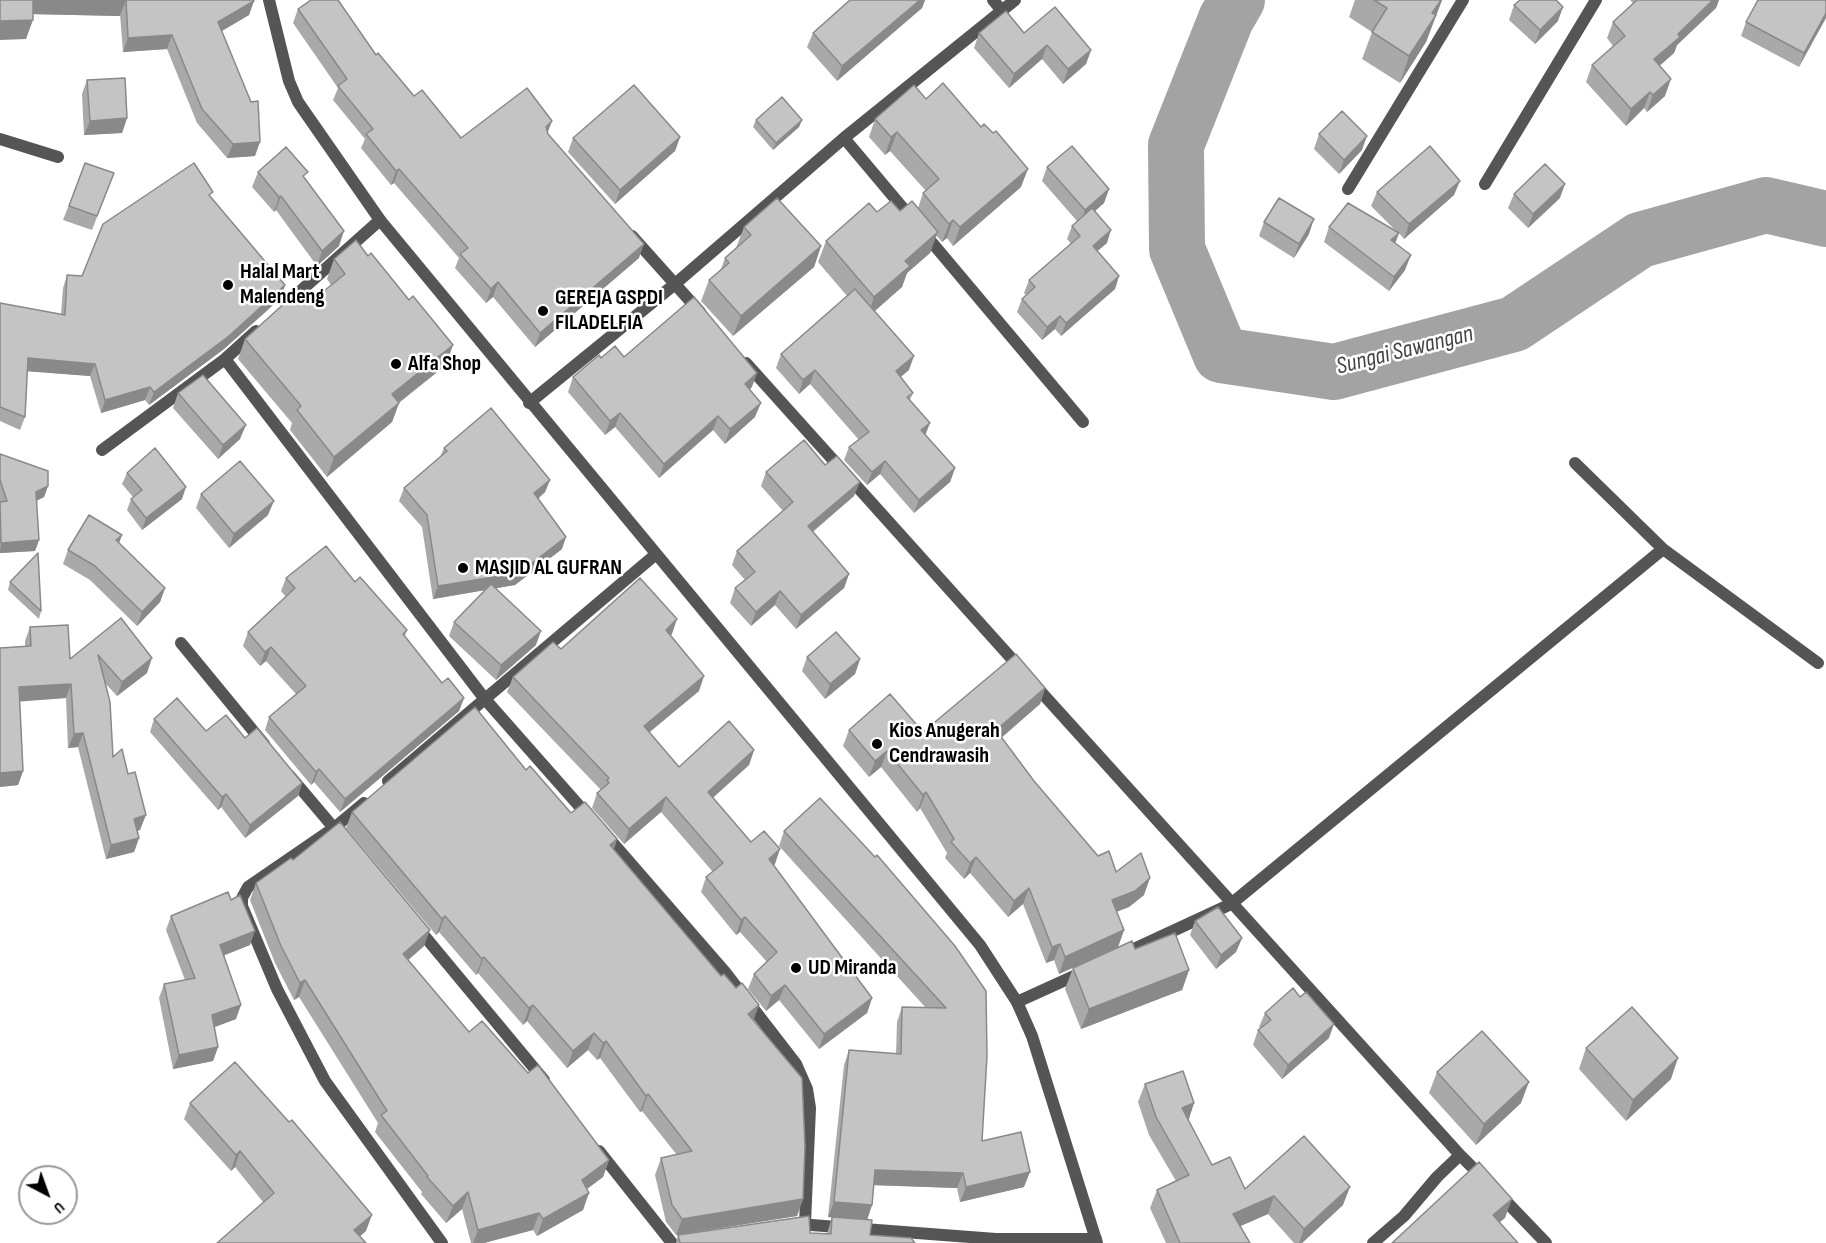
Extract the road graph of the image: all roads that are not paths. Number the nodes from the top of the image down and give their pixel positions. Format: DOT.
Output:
graph roads {
  1 [pos="269,0"];
  2 [pos="993,0"];
  3 [pos="1015,0"];
  4 [pos="1463,0"];
  5 [pos="1596,0"];
  6 [pos="1002,10"];
  7 [pos="844,138"];
  8 [pos="0,139"];
  9 [pos="58,157"];
  10 [pos="1485,184"];
  11 [pos="1348,189"];
  12 [pos="380,220"];
  13 [pos="620,222"];
  14 [pos="675,284"];
  15 [pos="707,319"];
  16 [pos="738,355"];
  17 [pos="225,359"];
  18 [pos="529,403"];
  19 [pos="1083,422"];
  20 [pos="102,450"];
  21 [pos="1575,464"];
  22 [pos="1663,549"];
  23 [pos="655,555"];
  24 [pos="181,643"];
  25 [pos="1818,663"];
  26 [pos="484,698"];
  27 [pos="334,828"];
  28 [pos="349,846"];
  29 [pos="1231,904"];
  30 [pos="410,919"];
  31 [pos="1113,958"];
  32 [pos="1092,968"];
  33 [pos="1017,1002"];
  34 [pos="554,1093"];
  35 [pos="591,1140"];
  36 [pos="1460,1155"];
  37 [pos="805,1223"];
  38 [pos="787,1225"];
  39 [pos="1097,1241"];
  40 [pos="442,1243"];
  41 [pos="672,1243"];
  42 [pos="1373,1243"];
  43 [pos="1546,1243"];
  1 -- 12 [label="street"];
  2 -- 6 [label="street"];
  3 -- 6 [label="street"];
  4 -- 11 [label="street"];
  5 -- 10 [label="street"];
  6 -- 7 [label="street"];
  7 -- 14 [label="street"];
  7 -- 19 [label="street"];
  8 -- 9 [label="street"];
  12 -- 17 [label="street"];
  12 -- 18 [label="street"];
  13 -- 14 [label="street"];
  14 -- 15 [label="street"];
  14 -- 18 [label="street"];
  16 -- 29 [label="street"];
  17 -- 20 [label="street"];
  17 -- 26 [label="street"];
  18 -- 23 [label="street"];
  21 -- 22 [label="street"];
  22 -- 25 [label="street"];
  22 -- 29 [label="street"];
  23 -- 26 [label="street"];
  23 -- 33 [label="street"];
  24 -- 27 [label="street"];
  26 -- 27 [label="street"];
  26 -- 37 [label="street"];
  27 -- 28 [label="street"];
  27 -- 40 [label="street"];
  29 -- 31 [label="street"];
  29 -- 36 [label="street"];
  30 -- 34 [label="street"];
  32 -- 33 [label="street"];
  33 -- 39 [label="street"];
  35 -- 41 [label="street"];
  36 -- 42 [label="street"];
  36 -- 43 [label="street"];
  37 -- 38 [label="street"];
  37 -- 39 [label="street"];
}
